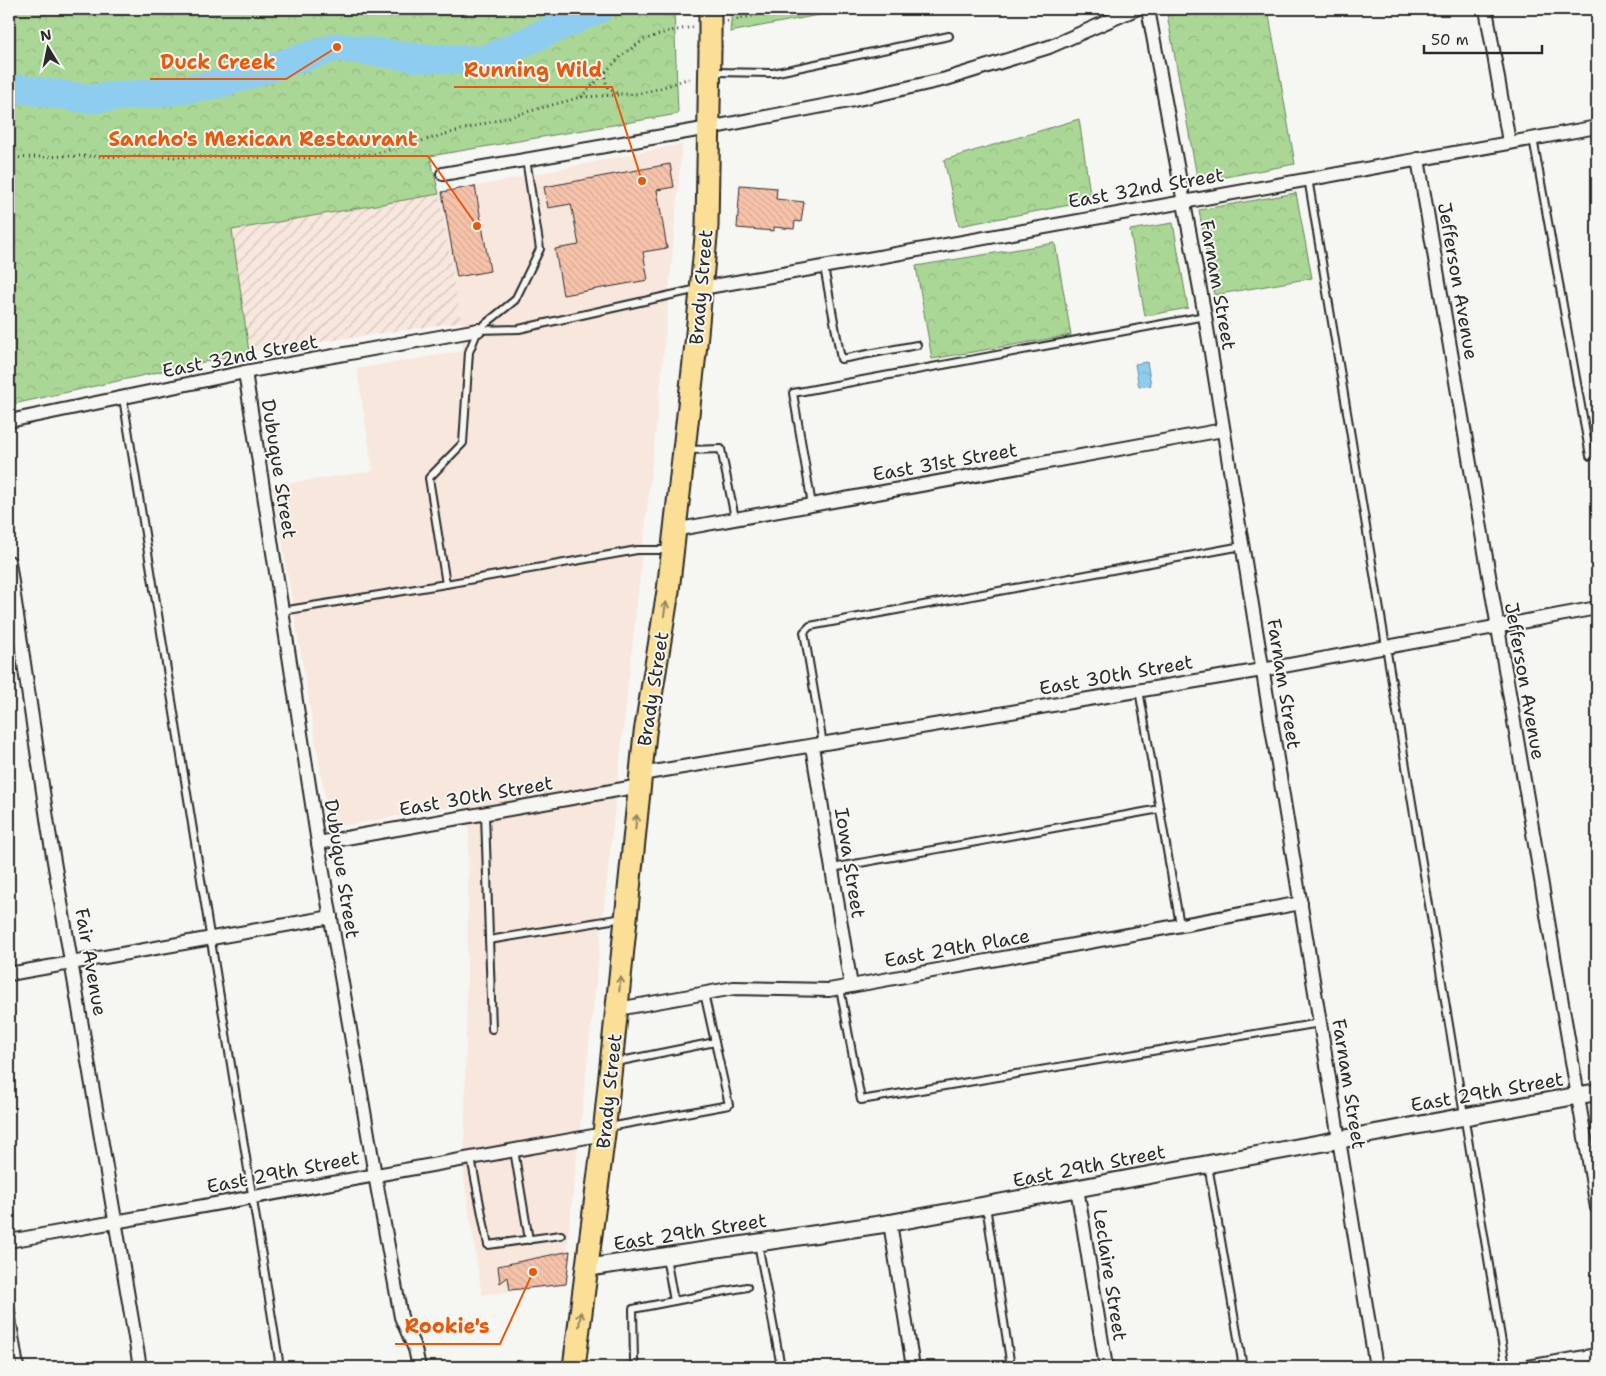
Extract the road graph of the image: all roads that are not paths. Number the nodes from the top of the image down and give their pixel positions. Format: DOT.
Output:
graph roads {
  1 [pos="1136,9"];
  2 [pos="1148,9"];
  3 [pos="1486,9"];
  4 [pos="716,15"];
  5 [pos="948,36"];
  6 [pos="710,72"];
  7 [pos="1597,126"];
  8 [pos="709,128"];
  9 [pos="1533,138"];
  10 [pos="1509,142"];
  11 [pos="1418,159"];
  12 [pos="526,160"];
  13 [pos="443,174"];
  14 [pos="1307,177"];
  15 [pos="1184,200"];
  16 [pos="824,267"];
  17 [pos="702,288"];
  18 [pos="1204,316"];
  19 [pos="478,330"];
  20 [pos="917,345"];
  21 [pos="245,372"];
  22 [pos="123,398"];
  23 [pos="9,421"];
  24 [pos="1223,430"];
  25 [pos="684,450"];
  26 [pos="1590,456"];
  27 [pos="812,505"];
  28 [pos="735,518"];
  29 [pos="673,540"];
  30 [pos="1242,546"];
  31 [pos="9,562"];
  32 [pos="446,584"];
  33 [pos="1597,608"];
  34 [pos="282,611"];
  35 [pos="1497,627"];
  36 [pos="1385,648"];
  37 [pos="1262,670"];
  38 [pos="1139,690"];
  39 [pos="817,745"];
  40 [pos="640,780"];
  41 [pos="1160,808"];
  42 [pos="485,814"];
  43 [pos="318,843"];
  44 [pos="832,868"];
  45 [pos="1301,903"];
  46 [pos="627,917"];
  47 [pos="331,918"];
  48 [pos="1180,925"];
  49 [pos="210,938"];
  50 [pos="489,940"];
  51 [pos="72,963"];
  52 [pos="9,974"];
  53 [pos="846,987"];
  54 [pos="704,993"];
  55 [pos="618,1009"];
  56 [pos="1320,1023"];
  57 [pos="492,1029"];
  58 [pos="715,1042"];
  59 [pos="612,1063"];
  60 [pos="1597,1092"];
  61 [pos="1579,1095"];
  62 [pos="1463,1117"];
  63 [pos="605,1130"];
  64 [pos="1339,1140"];
  65 [pos="514,1150"];
  66 [pos="471,1158"];
  67 [pos="1208,1164"];
  68 [pos="375,1175"];
  69 [pos="1077,1188"];
  70 [pos="253,1198"];
  71 [pos="986,1205"];
  72 [pos="1597,1208"];
  73 [pos="116,1223"];
  74 [pos="890,1223"];
  75 [pos="561,1235"];
  76 [pos="529,1240"];
  77 [pos="9,1241"];
  78 [pos="758,1242"];
  79 [pos="666,1256"];
  80 [pos="586,1268"];
  81 [pos="747,1287"];
  82 [pos="9,1299"];
  83 [pos="674,1301"];
  84 [pos="1597,1355"];
  85 [pos="634,1361"];
  86 [pos="20,1367"];
  87 [pos="140,1367"];
  88 [pos="280,1367"];
  89 [pos="419,1367"];
  90 [pos="574,1367"];
  91 [pos="781,1367"];
  92 [pos="913,1367"];
  93 [pos="1012,1367"];
  94 [pos="1106,1367"];
  95 [pos="1244,1367"];
  96 [pos="1376,1367"];
  97 [pos="1506,1367"];
  98 [pos="1528,1367"];
  1 -- 8 [label="street"];
  2 -- 15 [label="street, Farnam Street"];
  3 -- 10 [label="street"];
  4 -- 6 [label="highway, Brady Street, bridge"];
  5 -- 6 [label="lane"];
  6 -- 8 [label="highway, Brady Street"];
  7 -- 9 [label="street, East 32nd Street"];
  8 -- 12 [label="street"];
  8 -- 17 [label="highway, Brady Street"];
  9 -- 10 [label="street, East 32nd Street"];
  9 -- 26 [label="lane"];
  10 -- 11 [label="street, East 32nd Street"];
  11 -- 14 [label="street, East 32nd Street"];
  11 -- 35 [label="street, Jefferson Avenue"];
  12 -- 13 [label="street"];
  12 -- 19 [label="lane"];
  14 -- 15 [label="street, East 32nd Street"];
  14 -- 36 [label="lane"];
  15 -- 16 [label="street, East 32nd Street"];
  15 -- 18 [label="street, Farnam Street"];
  16 -- 17 [label="street, East 32nd Street"];
  16 -- 20 [label="lane"];
  17 -- 19 [label="lane"];
  17 -- 25 [label="highway, Brady Street"];
  18 -- 24 [label="street, Farnam Street"];
  18 -- 27 [label="lane"];
  19 -- 21 [label="street, East 32nd Street"];
  19 -- 32 [label="lane"];
  21 -- 22 [label="street, East 32nd Street"];
  21 -- 34 [label="street, Dubuque Street"];
  22 -- 23 [label="street, East 32nd Street"];
  22 -- 49 [label="lane"];
  24 -- 27 [label="street, East 31st Street"];
  24 -- 30 [label="street, Farnam Street"];
  25 -- 28 [label="lane"];
  25 -- 29 [label="highway, Brady Street"];
  27 -- 28 [label="street, East 31st Street"];
  28 -- 29 [label="street, East 31st Street"];
  29 -- 32 [label="lane"];
  40 -- 29 [label="highway, Brady Street, one-way"];
  30 -- 37 [label="street, Farnam Street"];
  30 -- 39 [label="lane"];
  31 -- 51 [label="street, Fair Avenue"];
  32 -- 34 [label="lane"];
  33 -- 35 [label="street, East 30th Street"];
  34 -- 43 [label="street, Dubuque Street"];
  35 -- 36 [label="street, East 30th Street"];
  35 -- 61 [label="street, Jefferson Avenue"];
  36 -- 37 [label="street, East 30th Street"];
  36 -- 62 [label="lane"];
  37 -- 38 [label="street, East 30th Street"];
  37 -- 45 [label="street, Farnam Street"];
  38 -- 39 [label="street, East 30th Street"];
  38 -- 41 [label="lane"];
  39 -- 40 [label="street, East 30th Street"];
  39 -- 44 [label="street, Iowa Street"];
  40 -- 42 [label="street, East 30th Street"];
  46 -- 40 [label="highway, Brady Street, one-way"];
  41 -- 44 [label="lane"];
  41 -- 48 [label="lane"];
  42 -- 43 [label="street, East 30th Street"];
  42 -- 50 [label="lane"];
  43 -- 47 [label="street, Dubuque Street"];
  44 -- 53 [label="street, Iowa Street"];
  45 -- 48 [label="street, East 29th Place"];
  45 -- 56 [label="street, Farnam Street"];
  46 -- 50 [label="lane"];
  55 -- 46 [label="highway, Brady Street, one-way"];
  47 -- 49 [label="street"];
  47 -- 68 [label="street, Dubuque Street"];
  48 -- 53 [label="street, East 29th Place"];
  49 -- 51 [label="street"];
  49 -- 70 [label="lane"];
  50 -- 57 [label="lane"];
  51 -- 52 [label="street"];
  51 -- 73 [label="street, Fair Avenue"];
  53 -- 54 [label="street, East 29th Place"];
  53 -- 56 [label="lane"];
  54 -- 55 [label="street, East 29th Place"];
  54 -- 58 [label="lane"];
  55 -- 59 [label="highway, Brady Street"];
  56 -- 64 [label="street, Farnam Street"];
  58 -- 59 [label="lane"];
  58 -- 63 [label="lane"];
  59 -- 63 [label="highway, Brady Street"];
  60 -- 61 [label="street, East 29th Street"];
  61 -- 62 [label="street, East 29th Street"];
  61 -- 72 [label="street, Jefferson Avenue"];
  62 -- 64 [label="street, East 29th Street"];
  62 -- 97 [label="lane"];
  63 -- 65 [label="street, East 29th Street"];
  63 -- 80 [label="highway, Brady Street"];
  64 -- 67 [label="street, East 29th Street"];
  64 -- 96 [label="street, Farnam Street"];
  65 -- 66 [label="street, East 29th Street"];
  65 -- 76 [label="lane"];
  66 -- 68 [label="street, East 29th Street"];
  66 -- 76 [label="lane"];
  67 -- 69 [label="street, East 29th Street"];
  67 -- 95 [label="lane"];
  68 -- 70 [label="street, East 29th Street"];
  68 -- 89 [label="street, Dubuque Street"];
  69 -- 71 [label="street, East 29th Street"];
  69 -- 94 [label="street, Leclaire Street"];
  70 -- 73 [label="street, East 29th Street"];
  70 -- 88 [label="lane"];
  71 -- 74 [label="street, East 29th Street"];
  71 -- 93 [label="lane"];
  73 -- 77 [label="street, East 29th Street"];
  73 -- 87 [label="street, Fair Avenue"];
  74 -- 78 [label="street, East 29th Street"];
  74 -- 92 [label="street"];
  75 -- 76 [label="lane"];
  78 -- 79 [label="street, East 29th Street"];
  78 -- 91 [label="lane"];
  79 -- 80 [label="street, East 29th Street"];
  79 -- 83 [label="lane"];
  90 -- 80 [label="highway, Brady Street, one-way"];
  81 -- 83 [label="lane"];
  82 -- 86 [label="lane"];
  83 -- 85 [label="lane"];
  84 -- 98 [label="street"];
}
